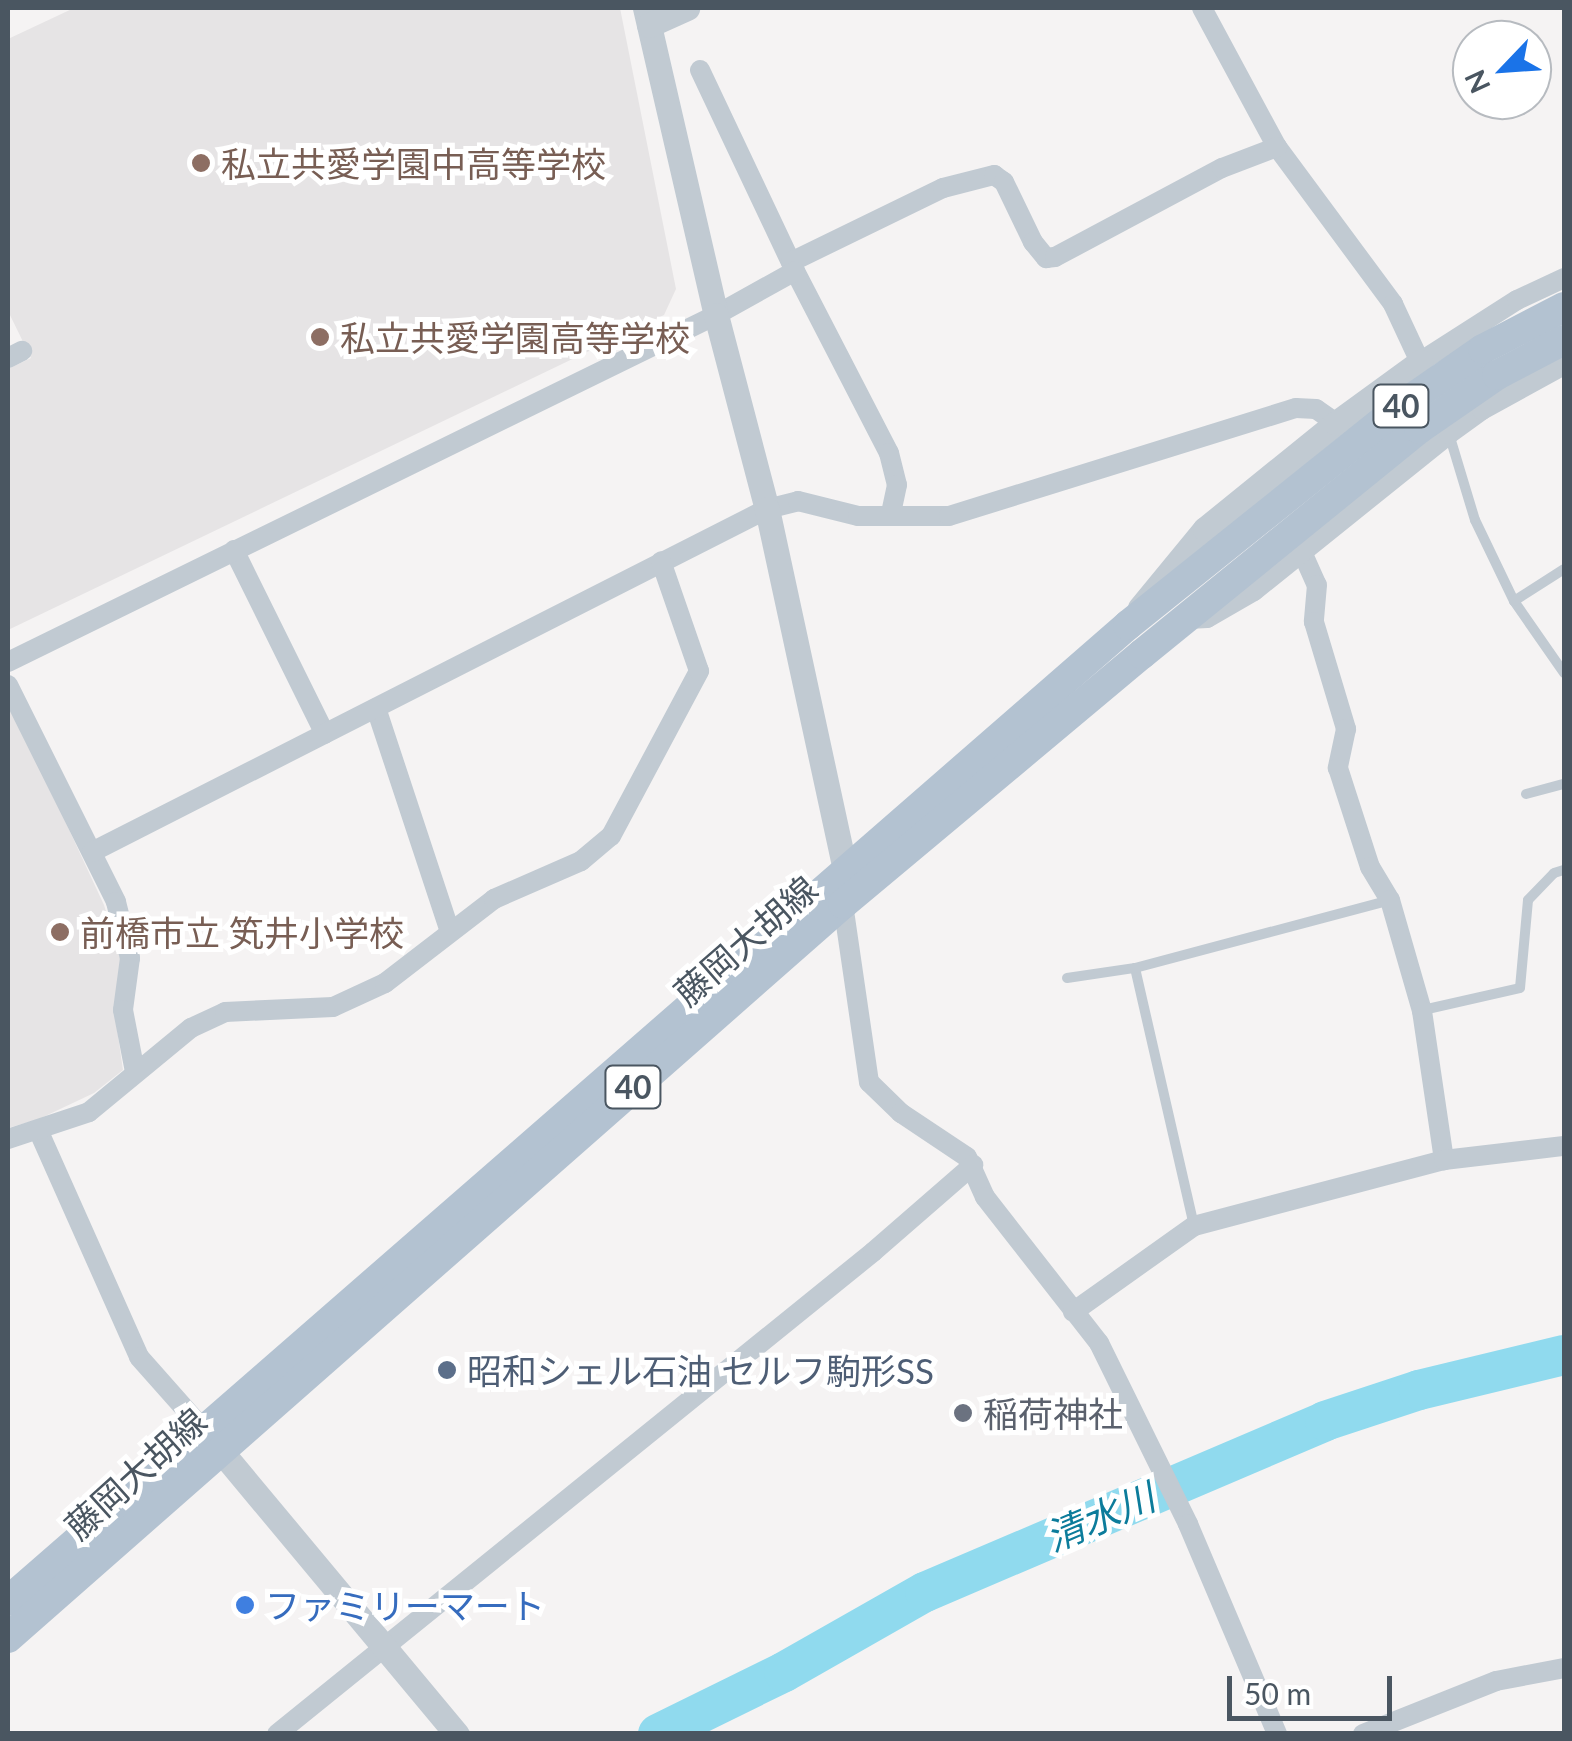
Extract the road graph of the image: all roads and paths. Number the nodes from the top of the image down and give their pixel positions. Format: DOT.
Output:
graph roads {
  1 [pos="687,8"];
  2 [pos="1202,8"];
  3 [pos="647,16"];
  4 [pos="700,70"];
  5 [pos="1276,147"];
  6 [pos="793,267"];
  7 [pos="1564,278"];
  8 [pos="1564,307"];
  9 [pos="716,315"];
  10 [pos="1564,340"];
  11 [pos="1420,362"];
  12 [pos="1564,364"];
  13 [pos="1336,423"];
  14 [pos="1448,434"];
  15 [pos="766,509"];
  16 [pos="891,514"];
  17 [pos="234,550"];
  18 [pos="1297,556"];
  19 [pos="660,561"];
  20 [pos="1564,569"];
  21 [pos="1514,601"];
  22 [pos="1184,619"];
  23 [pos="1128,626"];
  24 [pos="8,662"];
  25 [pos="1564,673"];
  26 [pos="8,685"];
  27 [pos="376,708"];
  28 [pos="325,734"];
  29 [pos="1564,784"];
  30 [pos="1526,794"];
  31 [pos="92,852"];
  32 [pos="845,870"];
  33 [pos="1564,870"];
  34 [pos="1390,900"];
  35 [pos="843,904"];
  36 [pos="450,932"];
  37 [pos="1135,968"];
  38 [pos="1067,978"];
  39 [pos="1422,1011"];
  40 [pos="135,1072"];
  41 [pos="39,1132"];
  42 [pos="8,1139"];
  43 [pos="1564,1146"];
  44 [pos="1444,1160"];
  45 [pos="973,1165"];
  46 [pos="1194,1226"];
  47 [pos="1073,1312"];
  48 [pos="211,1439"];
  49 [pos="8,1601"];
  50 [pos="8,1638"];
  51 [pos="386,1648"];
  52 [pos="1564,1668"];
  53 [pos="277,1734"];
  54 [pos="457,1734"];
  55 [pos="1277,1734"];
  56 [pos="1363,1734"];
  1 -- 3 [label="street"];
  2 -- 5 [label="street"];
  3 -- 9 [label="street"];
  4 -- 6 [label="street"];
  5 -- 6 [label="street"];
  5 -- 11 [label="street"];
  6 -- 9 [label="street"];
  6 -- 16 [label="street"];
  7 -- 11 [label="street"];
  8 -- 23 [label="main road, 藤岡大胡線 / 40"];
  9 -- 15 [label="street"];
  9 -- 17 [label="street"];
  10 -- 22 [label="main road, 藤岡大胡線 / 40"];
  11 -- 13 [label="street"];
  12 -- 14 [label="street"];
  13 -- 16 [label="street"];
  13 -- 23 [label="street"];
  14 -- 18 [label="street"];
  14 -- 21 [label="lane"];
  15 -- 16 [label="street"];
  15 -- 19 [label="street"];
  15 -- 32 [label="street"];
  17 -- 24 [label="street"];
  17 -- 28 [label="street"];
  18 -- 22 [label="street"];
  18 -- 34 [label="street"];
  19 -- 27 [label="street"];
  19 -- 36 [label="street"];
  20 -- 21 [label="lane"];
  21 -- 25 [label="lane"];
  22 -- 35 [label="main road, 藤岡大胡線 / 40"];
  23 -- 32 [label="main road, 藤岡大胡線 / 40"];
  26 -- 31 [label="street"];
  27 -- 28 [label="street"];
  27 -- 36 [label="street"];
  28 -- 31 [label="street"];
  29 -- 30 [label="lane"];
  31 -- 40 [label="street"];
  32 -- 35 [label="street"];
  32 -- 48 [label="main road, 藤岡大胡線 / 40"];
  33 -- 39 [label="lane"];
  34 -- 37 [label="lane"];
  34 -- 39 [label="street"];
  35 -- 45 [label="street"];
  35 -- 48 [label="main road, 藤岡大胡線 / 40"];
  36 -- 40 [label="street"];
  37 -- 38 [label="lane"];
  37 -- 46 [label="lane"];
  39 -- 44 [label="street"];
  40 -- 41 [label="street"];
  41 -- 42 [label="street"];
  41 -- 48 [label="street"];
  43 -- 44 [label="street"];
  44 -- 46 [label="street"];
  45 -- 47 [label="street"];
  45 -- 51 [label="street"];
  46 -- 47 [label="street"];
  47 -- 55 [label="street"];
  48 -- 49 [label="main road, 藤岡大胡線 / 40"];
  48 -- 50 [label="main road, 藤岡大胡線 / 40"];
  48 -- 51 [label="street"];
  51 -- 53 [label="street"];
  51 -- 54 [label="street"];
  52 -- 56 [label="street"];
}
